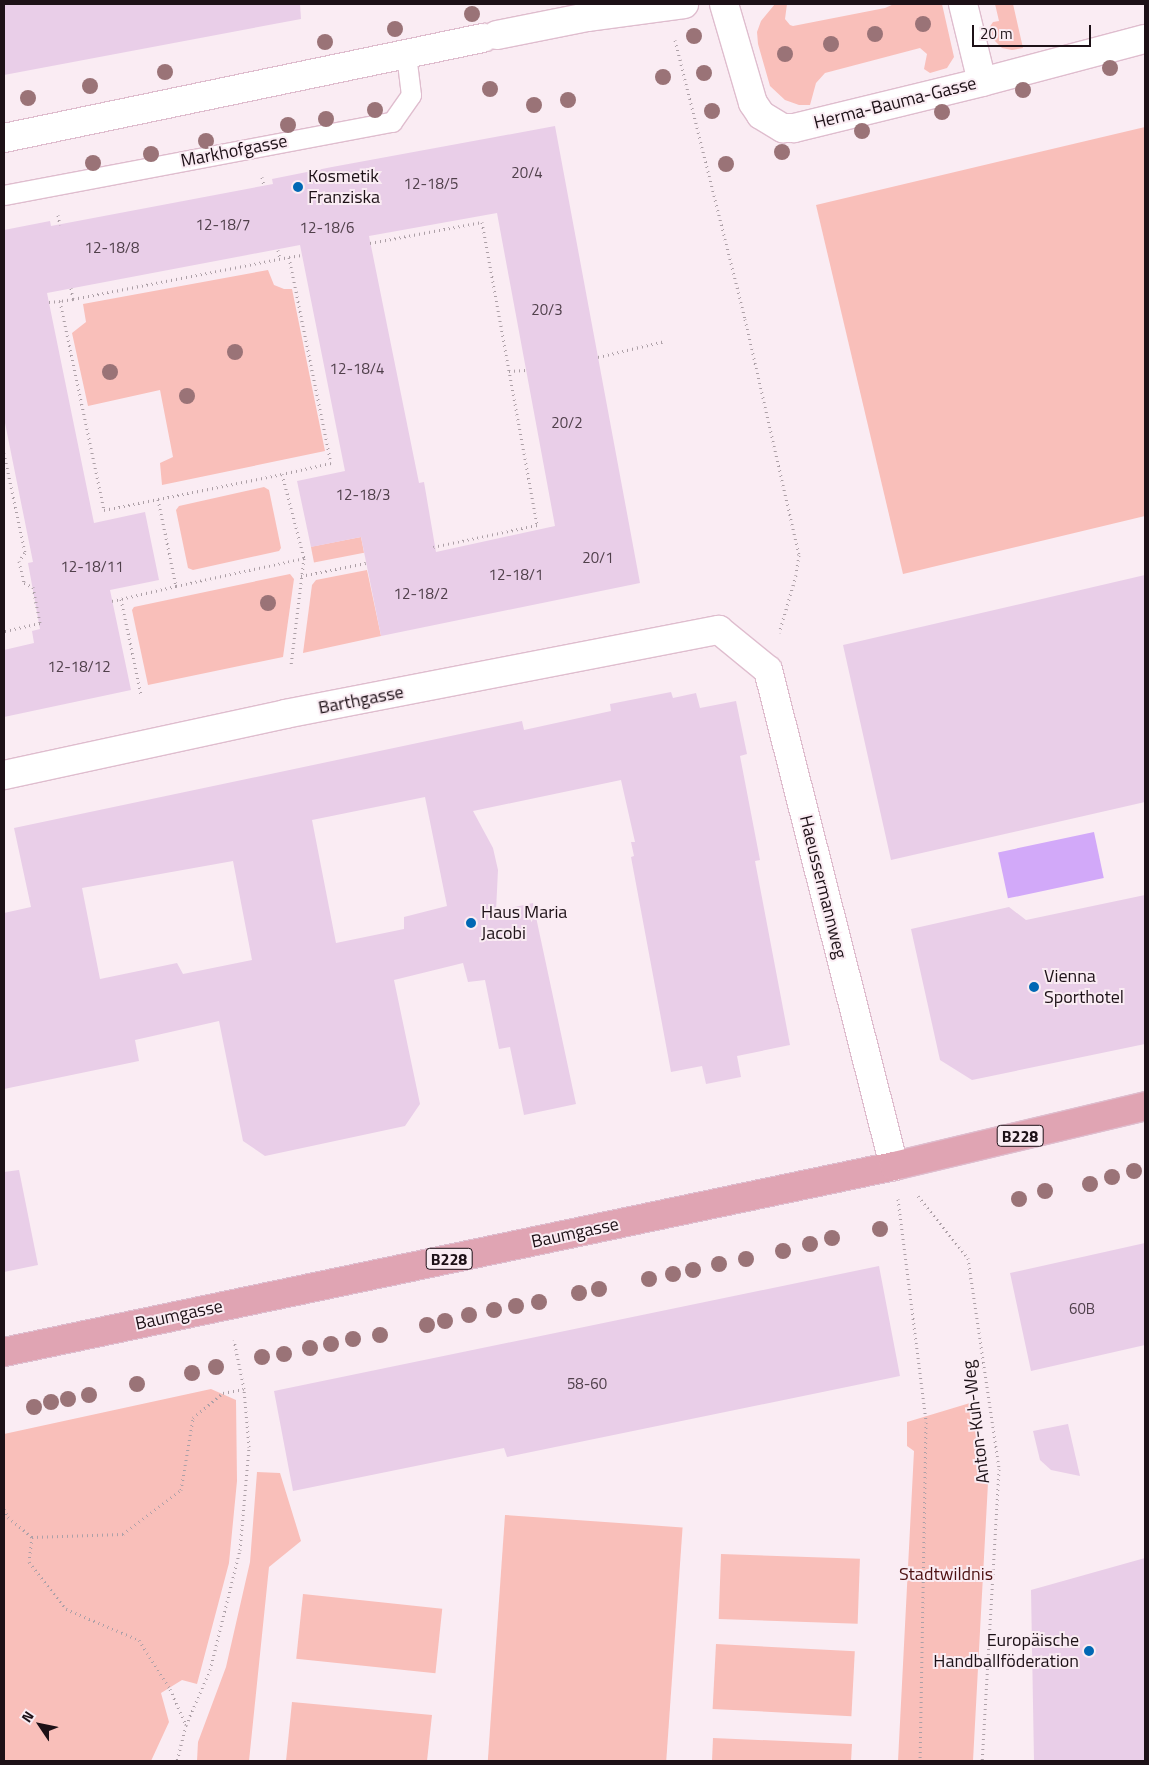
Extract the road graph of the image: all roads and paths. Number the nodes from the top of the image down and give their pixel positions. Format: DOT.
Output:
graph roads {
  1 [pos="724,4"];
  2 [pos="963,4"];
  3 [pos="675,5"];
  4 [pos="1145,39"];
  5 [pos="406,54"];
  6 [pos="982,82"];
  7 [pos="4,138"];
  8 [pos="4,195"];
  9 [pos="370,243"];
  10 [pos="278,250"];
  11 [pos="302,255"];
  12 [pos="289,257"];
  13 [pos="280,259"];
  14 [pos="71,288"];
  15 [pos="73,299"];
  16 [pos="60,301"];
  17 [pos="49,302"];
  18 [pos="666,341"];
  19 [pos="598,357"];
  20 [pos="526,370"];
  21 [pos="509,372"];
  22 [pos="4,452"];
  23 [pos="282,474"];
  24 [pos="158,499"];
  25 [pos="433,547"];
  26 [pos="304,558"];
  27 [pos="366,563"];
  28 [pos="301,576"];
  29 [pos="176,586"];
  30 [pos="121,599"];
  31 [pos="112,601"];
  32 [pos="44,616"];
  33 [pos="38,617"];
  34 [pos="4,631"];
  35 [pos="291,665"];
  36 [pos="768,670"];
  37 [pos="141,695"];
  38 [pos="4,775"];
  39 [pos="1145,1106"];
  40 [pos="894,1166"];
  41 [pos="228,1305"];
  42 [pos="4,1352"];
  43 [pos="244,1390"];
  44 [pos="4,1509"];
  45 [pos="32,1537"];
  46 [pos="186,1725"];
  47 [pos="176,1761"];
  48 [pos="920,1761"];
  49 [pos="982,1761"];
  1 -- 6 [label="street, Herma-Bauma-Gasse"];
  2 -- 6 [label="street"];
  3 -- 5 [label="street"];
  3 -- 36 [label="path"];
  4 -- 6 [label="street, Herma-Bauma-Gasse"];
  5 -- 7 [label="street"];
  5 -- 8 [label="lane, Markhofgasse"];
  9 -- 21 [label="path"];
  10 -- 13 [label="path"];
  11 -- 12 [label="path"];
  12 -- 13 [label="path"];
  12 -- 23 [label="path"];
  13 -- 15 [label="path"];
  14 -- 15 [label="path"];
  15 -- 16 [label="path"];
  16 -- 17 [label="path"];
  16 -- 24 [label="path"];
  18 -- 19 [label="path"];
  20 -- 21 [label="path"];
  21 -- 25 [label="path"];
  22 -- 33 [label="path"];
  23 -- 24 [label="path"];
  23 -- 26 [label="path"];
  24 -- 29 [label="path"];
  26 -- 28 [label="path"];
  26 -- 29 [label="path"];
  27 -- 28 [label="path"];
  28 -- 35 [label="path"];
  29 -- 30 [label="path"];
  30 -- 31 [label="path"];
  30 -- 37 [label="path"];
  32 -- 33 [label="path"];
  33 -- 34 [label="path"];
  36 -- 38 [label="street, Barthgasse"];
  36 -- 40 [label="street, Haeussermannweg"];
  39 -- 40 [label="main road, Baumgasse / B228"];
  40 -- 41 [label="main road, Baumgasse / B228"];
  40 -- 48 [label="path"];
  40 -- 49 [label="path, Anton-Kuh-Weg"];
  41 -- 42 [label="main road, Baumgasse / B228"];
  41 -- 43 [label="path"];
  43 -- 45 [label="path"];
  43 -- 46 [label="path"];
  44 -- 45 [label="path"];
  45 -- 46 [label="path"];
  46 -- 47 [label="path"];
}
